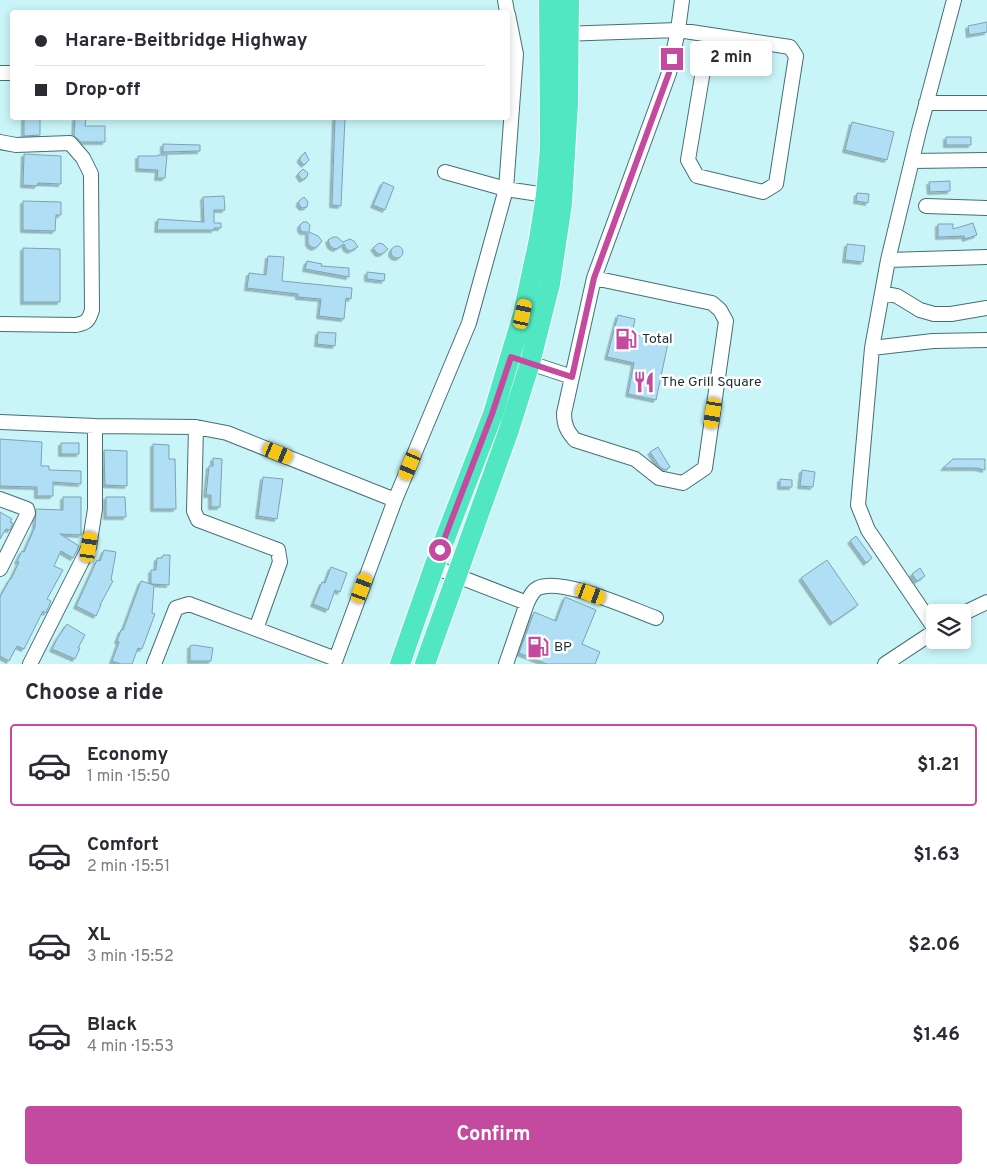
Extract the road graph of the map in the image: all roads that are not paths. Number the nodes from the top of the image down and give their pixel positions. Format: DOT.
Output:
graph roads {
  1 [pos="550,0"];
  2 [pos="569,0"];
  3 [pos="682,0"];
  4 [pos="954,0"];
  5 [pos="510,27"];
  6 [pos="678,30"];
  7 [pos="560,34"];
  8 [pos="709,35"];
  9 [pos="926,103"];
  10 [pos="987,103"];
  11 [pos="0,142"];
  12 [pos="987,160"];
  13 [pos="912,161"];
  14 [pos="445,172"];
  15 [pos="506,189"];
  16 [pos="546,194"];
  17 [pos="926,206"];
  18 [pos="987,208"];
  19 [pos="987,258"];
  20 [pos="888,260"];
  21 [pos="594,278"];
  22 [pos="882,293"];
  23 [pos="987,308"];
  24 [pos="0,324"];
  25 [pos="987,340"];
  26 [pos="872,348"];
  27 [pos="511,357"];
  28 [pos="530,363"];
  29 [pos="572,377"];
  30 [pos="0,422"];
  31 [pos="95,426"];
  32 [pos="196,427"];
  33 [pos="0,498"];
  34 [pos="395,500"];
  35 [pos="434,567"];
  36 [pos="0,569"];
  37 [pos="456,577"];
  38 [pos="987,602"];
  39 [pos="528,603"];
  40 [pos="971,610"];
  41 [pos="926,617"];
  42 [pos="656,618"];
  43 [pos="256,629"];
  44 [pos="926,636"];
  45 [pos="335,661"];
  46 [pos="30,664"];
  47 [pos="154,664"];
  48 [pos="400,664"];
  49 [pos="425,664"];
  50 [pos="506,664"];
  51 [pos="884,664"];
  1 -- 7 [label="highway"];
  2 -- 7 [label="highway"];
  3 -- 6 [label="street"];
  4 -- 9 [label="street"];
  5 -- 15 [label="street"];
  6 -- 7 [label="street"];
  6 -- 8 [label="street"];
  6 -- 21 [label="street"];
  7 -- 16 [label="highway"];
  7 -- 28 [label="highway"];
  8 -- 8 [label="street"];
  9 -- 10 [label="street"];
  9 -- 13 [label="street"];
  11 -- 24 [label="street"];
  12 -- 13 [label="street"];
  13 -- 20 [label="street"];
  14 -- 15 [label="street"];
  15 -- 16 [label="street"];
  15 -- 34 [label="street"];
  16 -- 27 [label="highway"];
  17 -- 18 [label="street"];
  19 -- 20 [label="street"];
  20 -- 22 [label="street"];
  21 -- 29 [label="street"];
  21 -- 29 [label="street"];
  22 -- 23 [label="street"];
  22 -- 26 [label="street"];
  25 -- 26 [label="street"];
  26 -- 41 [label="street"];
  27 -- 28 [label="street"];
  27 -- 35 [label="highway"];
  28 -- 29 [label="street"];
  28 -- 37 [label="highway"];
  30 -- 31 [label="street"];
  31 -- 32 [label="street"];
  31 -- 46 [label="street"];
  32 -- 34 [label="street"];
  32 -- 43 [label="street"];
  33 -- 36 [label="street"];
  34 -- 45 [label="street"];
  35 -- 37 [label="street"];
  35 -- 48 [label="highway"];
  37 -- 39 [label="street"];
  37 -- 49 [label="highway"];
  38 -- 40 [label="street"];
  39 -- 42 [label="street"];
  39 -- 50 [label="street"];
  43 -- 45 [label="street"];
  43 -- 47 [label="street"];
  44 -- 51 [label="street"];
}
